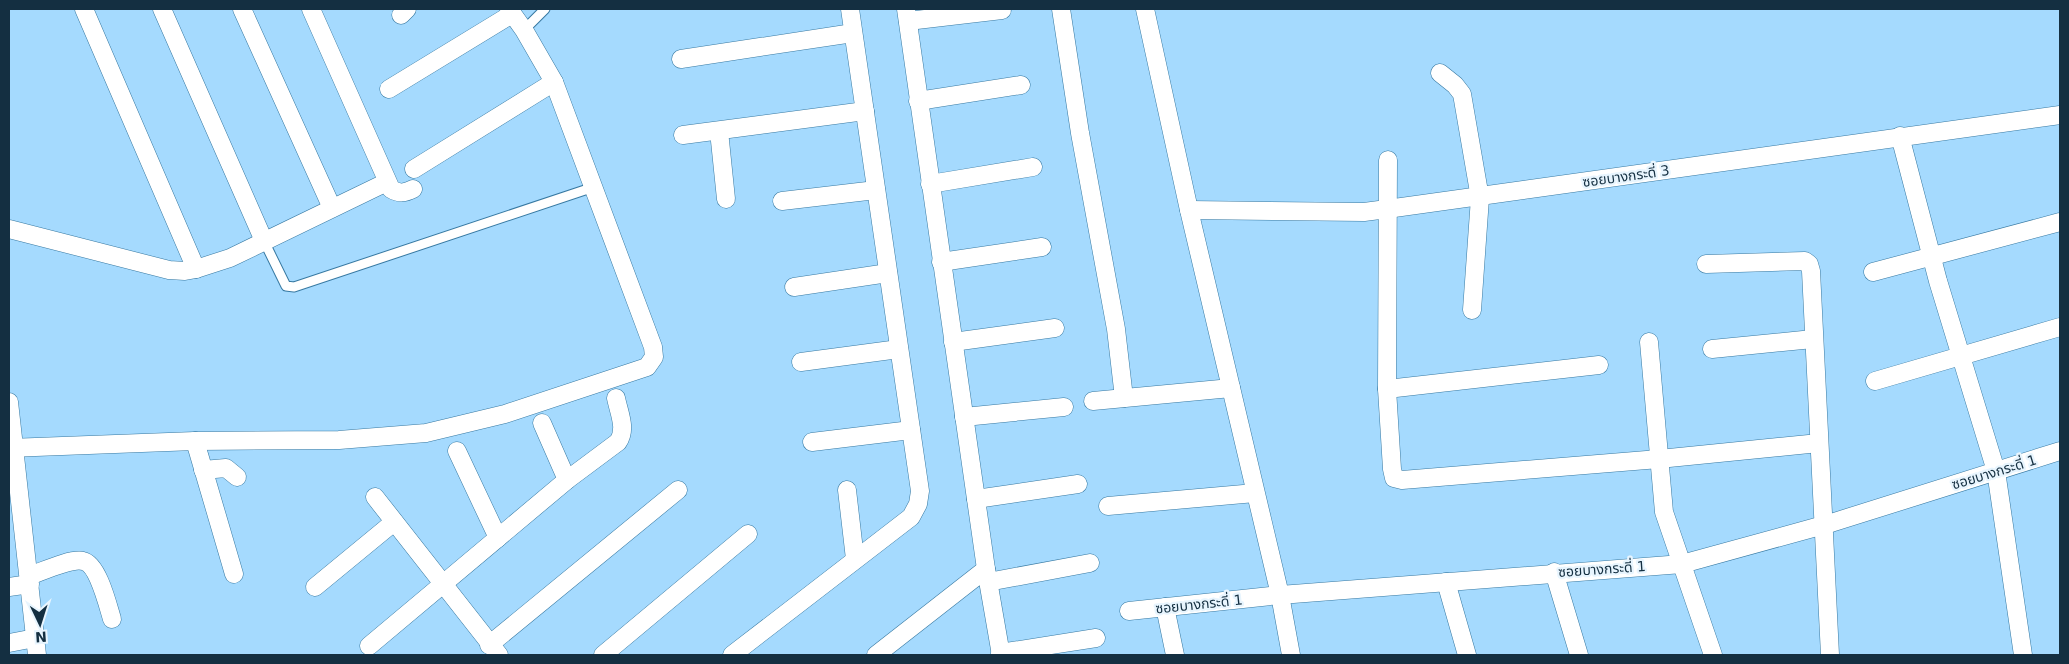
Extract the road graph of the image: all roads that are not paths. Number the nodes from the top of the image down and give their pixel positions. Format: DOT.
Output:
graph roads {
  1 [pos="84,9"];
  2 [pos="162,9"];
  3 [pos="242,9"];
  4 [pos="311,9"];
  5 [pos="545,9"];
  6 [pos="850,9"];
  7 [pos="1061,9"];
  8 [pos="1145,9"];
  9 [pos="1002,10"];
  10 [pos="510,11"];
  11 [pos="907,15"];
  12 [pos="524,30"];
  13 [pos="853,33"];
  14 [pos="681,59"];
  15 [pos="1440,73"];
  16 [pos="554,82"];
  17 [pos="1022,85"];
  18 [pos="389,89"];
  19 [pos="918,101"];
  20 [pos="865,111"];
  21 [pos="2060,115"];
  22 [pos="719,130"];
  23 [pos="683,135"];
  24 [pos="1900,136"];
  25 [pos="1388,160"];
  26 [pos="1032,167"];
  27 [pos="414,169"];
  28 [pos="387,182"];
  29 [pos="930,184"];
  30 [pos="594,187"];
  31 [pos="413,188"];
  32 [pos="876,190"];
  33 [pos="1480,198"];
  34 [pos="726,199"];
  35 [pos="782,201"];
  36 [pos="332,208"];
  37 [pos="1387,209"];
  38 [pos="1189,210"];
  39 [pos="2060,222"];
  40 [pos="9,229"];
  41 [pos="264,241"];
  42 [pos="1042,247"];
  43 [pos="1931,256"];
  44 [pos="941,262"];
  45 [pos="1706,264"];
  46 [pos="196,269"];
  47 [pos="1873,272"];
  48 [pos="888,273"];
  49 [pos="794,287"];
  50 [pos="1472,310"];
  51 [pos="2060,327"];
  52 [pos="1055,328"];
  53 [pos="1813,339"];
  54 [pos="953,342"];
  55 [pos="1650,342"];
  56 [pos="899,349"];
  57 [pos="1712,349"];
  58 [pos="1960,356"];
  59 [pos="801,362"];
  60 [pos="1599,365"];
  61 [pos="1875,381"];
  62 [pos="1231,388"];
  63 [pos="1387,389"];
  64 [pos="616,398"];
  65 [pos="1124,398"];
  66 [pos="1094,401"];
  67 [pos="9,402"];
  68 [pos="1064,407"];
  69 [pos="964,417"];
  70 [pos="542,423"];
  71 [pos="911,430"];
  72 [pos="194,441"];
  73 [pos="812,442"];
  74 [pos="1819,442"];
  75 [pos="12,448"];
  76 [pos="457,451"];
  77 [pos="2060,451"];
  78 [pos="1659,459"];
  79 [pos="203,470"];
  80 [pos="1996,470"];
  81 [pos="237,477"];
  82 [pos="567,480"];
  83 [pos="1078,484"];
  84 [pos="678,490"];
  85 [pos="847,490"];
  86 [pos="1255,493"];
  87 [pos="375,497"];
  88 [pos="976,499"];
  89 [pos="1108,506"];
  90 [pos="394,522"];
  91 [pos="1824,525"];
  92 [pos="748,534"];
  93 [pos="498,538"];
  94 [pos="855,559"];
  95 [pos="1090,563"];
  96 [pos="1682,564"];
  97 [pos="1554,572"];
  98 [pos="234,574"];
  99 [pos="987,576"];
  100 [pos="30,580"];
  101 [pos="1446,582"];
  102 [pos="444,584"];
  103 [pos="315,586"];
  104 [pos="9,587"];
  105 [pos="1280,595"];
  106 [pos="1165,608"];
  107 [pos="1129,611"];
  108 [pos="112,619"];
  109 [pos="1096,638"];
  110 [pos="9,643"];
  111 [pos="369,646"];
  112 [pos="36,647"];
  113 [pos="494,650"];
  114 [pos="1000,654"];
  115 [pos="603,655"];
  116 [pos="732,655"];
  117 [pos="876,655"];
  118 [pos="1175,655"];
  119 [pos="1291,655"];
  120 [pos="1467,655"];
  121 [pos="1579,655"];
  122 [pos="1713,655"];
  123 [pos="1830,655"];
  124 [pos="2023,655"];
  1 -- 46 [label="street"];
  2 -- 41 [label="street"];
  3 -- 36 [label="street"];
  4 -- 28 [label="street"];
  5 -- 12 [label="lane"];
  6 -- 13 [label="street"];
  7 -- 65 [label="street"];
  8 -- 38 [label="street"];
  9 -- 11 [label="street"];
  10 -- 12 [label="street"];
  10 -- 18 [label="street"];
  11 -- 19 [label="street"];
  12 -- 16 [label="street"];
  13 -- 14 [label="street"];
  13 -- 20 [label="street"];
  15 -- 33 [label="street"];
  16 -- 27 [label="street"];
  16 -- 30 [label="street"];
  17 -- 19 [label="street"];
  19 -- 29 [label="street"];
  20 -- 22 [label="street"];
  20 -- 32 [label="street"];
  21 -- 24 [label="street, ซอยบางกระดี่ 3"];
  22 -- 23 [label="street"];
  22 -- 34 [label="street"];
  24 -- 33 [label="street, ซอยบางกระดี่ 3"];
  24 -- 43 [label="street"];
  25 -- 37 [label="street"];
  26 -- 29 [label="street"];
  28 -- 31 [label="street"];
  28 -- 36 [label="street"];
  29 -- 44 [label="street"];
  30 -- 41 [label="lane"];
  30 -- 72 [label="street"];
  32 -- 35 [label="street"];
  32 -- 48 [label="street"];
  33 -- 37 [label="street, ซอยบางกระดี่ 3"];
  33 -- 50 [label="street"];
  36 -- 41 [label="street"];
  37 -- 38 [label="street, ซอยบางกระดี่ 3"];
  37 -- 63 [label="street"];
  38 -- 62 [label="street"];
  39 -- 43 [label="street"];
  40 -- 46 [label="street"];
  41 -- 46 [label="street"];
  42 -- 44 [label="street"];
  43 -- 47 [label="street"];
  43 -- 58 [label="street"];
  44 -- 54 [label="street"];
  45 -- 53 [label="street"];
  48 -- 49 [label="street"];
  48 -- 56 [label="street"];
  51 -- 58 [label="street"];
  52 -- 54 [label="street"];
  53 -- 57 [label="street"];
  53 -- 74 [label="street"];
  54 -- 69 [label="street"];
  55 -- 78 [label="street"];
  56 -- 59 [label="street"];
  56 -- 71 [label="street"];
  58 -- 61 [label="street"];
  58 -- 80 [label="street"];
  60 -- 63 [label="street"];
  62 -- 65 [label="street"];
  62 -- 86 [label="street"];
  63 -- 78 [label="street"];
  64 -- 82 [label="street"];
  65 -- 66 [label="street"];
  67 -- 75 [label="street"];
  68 -- 69 [label="street"];
  69 -- 88 [label="street"];
  70 -- 82 [label="street"];
  71 -- 73 [label="street"];
  71 -- 94 [label="street"];
  72 -- 75 [label="street"];
  72 -- 79 [label="street"];
  74 -- 78 [label="street"];
  74 -- 91 [label="street"];
  75 -- 100 [label="street"];
  76 -- 93 [label="street"];
  77 -- 80 [label="street, ซอยบางกระดี่ 1"];
  78 -- 96 [label="street"];
  79 -- 81 [label="street"];
  79 -- 98 [label="street"];
  80 -- 91 [label="street, ซอยบางกระดี่ 1"];
  80 -- 124 [label="street"];
  82 -- 93 [label="street"];
  83 -- 88 [label="street"];
  84 -- 113 [label="street"];
  85 -- 94 [label="street"];
  86 -- 89 [label="street"];
  86 -- 105 [label="street"];
  87 -- 90 [label="street"];
  88 -- 99 [label="street"];
  90 -- 102 [label="street"];
  90 -- 103 [label="street"];
  91 -- 96 [label="street, ซอยบางกระดี่ 1"];
  91 -- 123 [label="street"];
  92 -- 115 [label="street"];
  93 -- 102 [label="street"];
  94 -- 116 [label="street"];
  95 -- 99 [label="street"];
  96 -- 97 [label="street, ซอยบางกระดี่ 1"];
  96 -- 122 [label="street"];
  97 -- 101 [label="street, ซอยบางกระดี่ 1"];
  97 -- 121 [label="street"];
  99 -- 114 [label="street"];
  99 -- 117 [label="street"];
  100 -- 104 [label="street"];
  100 -- 108 [label="street"];
  100 -- 112 [label="street"];
  101 -- 105 [label="street, ซอยบางกระดี่ 1"];
  101 -- 120 [label="street"];
  102 -- 111 [label="street"];
  102 -- 113 [label="street"];
  105 -- 106 [label="street, ซอยบางกระดี่ 1"];
  105 -- 119 [label="street"];
  106 -- 107 [label="street, ซอยบางกระดี่ 1"];
  106 -- 118 [label="street"];
  109 -- 114 [label="street"];
  110 -- 112 [label="street"];
}
